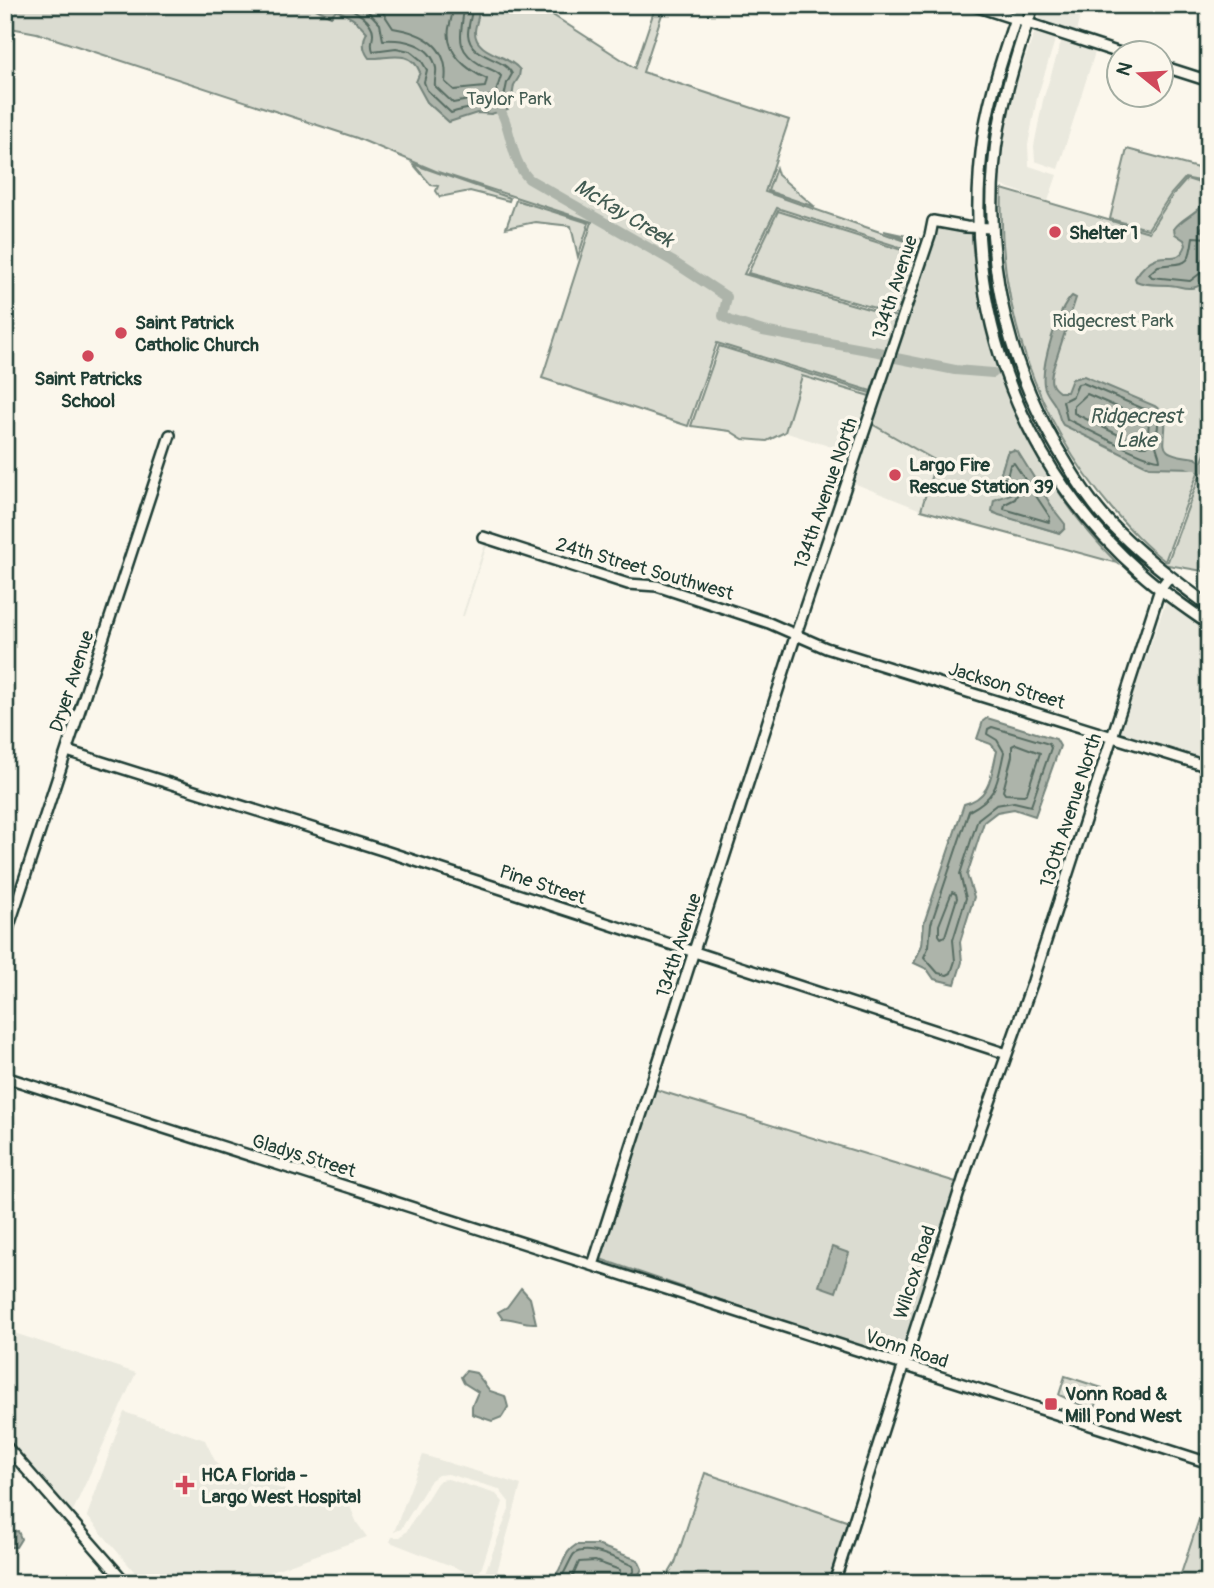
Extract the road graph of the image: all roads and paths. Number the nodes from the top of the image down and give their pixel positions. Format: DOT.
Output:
graph roads {
  1 [pos="972,5"];
  2 [pos="1020,5"];
  3 [pos="1033,5"];
  4 [pos="1015,19"];
  5 [pos="1027,23"];
  6 [pos="1106,49"];
  7 [pos="1176,71"];
  8 [pos="1209,81"];
  9 [pos="977,228"];
  10 [pos="992,228"];
  11 [pos="887,364"];
  12 [pos="170,435"];
  13 [pos="483,537"];
  14 [pos="1169,577"];
  15 [pos="1160,589"];
  16 [pos="1209,606"];
  17 [pos="1209,624"];
  18 [pos="796,634"];
  19 [pos="1113,736"];
  20 [pos="67,751"];
  21 [pos="1209,767"];
  22 [pos="5,938"];
  23 [pos="694,952"];
  24 [pos="1007,1054"];
  25 [pos="5,1077"];
  26 [pos="593,1265"];
  27 [pos="903,1365"];
  28 [pos="5,1445"];
  29 [pos="1209,1463"];
  30 [pos="126,1583"];
  31 [pos="834,1583"];
  1 -- 4 [label="street"];
  2 -- 4 [label="main road"];
  3 -- 5 [label="main road"];
  4 -- 5 [label="street"];
  4 -- 9 [label="main road"];
  5 -- 6 [label="street"];
  5 -- 10 [label="main road"];
  7 -- 8 [label="street"];
  9 -- 10 [label="street"];
  9 -- 11 [label="street, 134th Avenue"];
  9 -- 15 [label="main road"];
  10 -- 14 [label="main road"];
  11 -- 18 [label="street, 134th Avenue North"];
  12 -- 20 [label="street, Dryer Avenue"];
  13 -- 18 [label="street, 24th Street Southwest"];
  14 -- 15 [label="street, 130th Avenue North"];
  14 -- 16 [label="main road"];
  15 -- 17 [label="main road"];
  15 -- 19 [label="street, 130th Avenue North"];
  18 -- 19 [label="street, Jackson Street"];
  18 -- 23 [label="street, 134th Avenue"];
  19 -- 21 [label="street, Jackson Street"];
  19 -- 24 [label="street, 130th Avenue North"];
  20 -- 22 [label="street, Dryer Avenue"];
  20 -- 23 [label="street, Pine Street"];
  23 -- 24 [label="street, Pine Street"];
  23 -- 26 [label="street, 134th Avenue"];
  24 -- 27 [label="street, Wilcox Road"];
  25 -- 26 [label="street, Gladys Street"];
  26 -- 27 [label="street, Vonn Road"];
  27 -- 29 [label="street, Vonn Road"];
  27 -- 31 [label="street, Wilcox Road"];
  28 -- 30 [label="street"];
}
